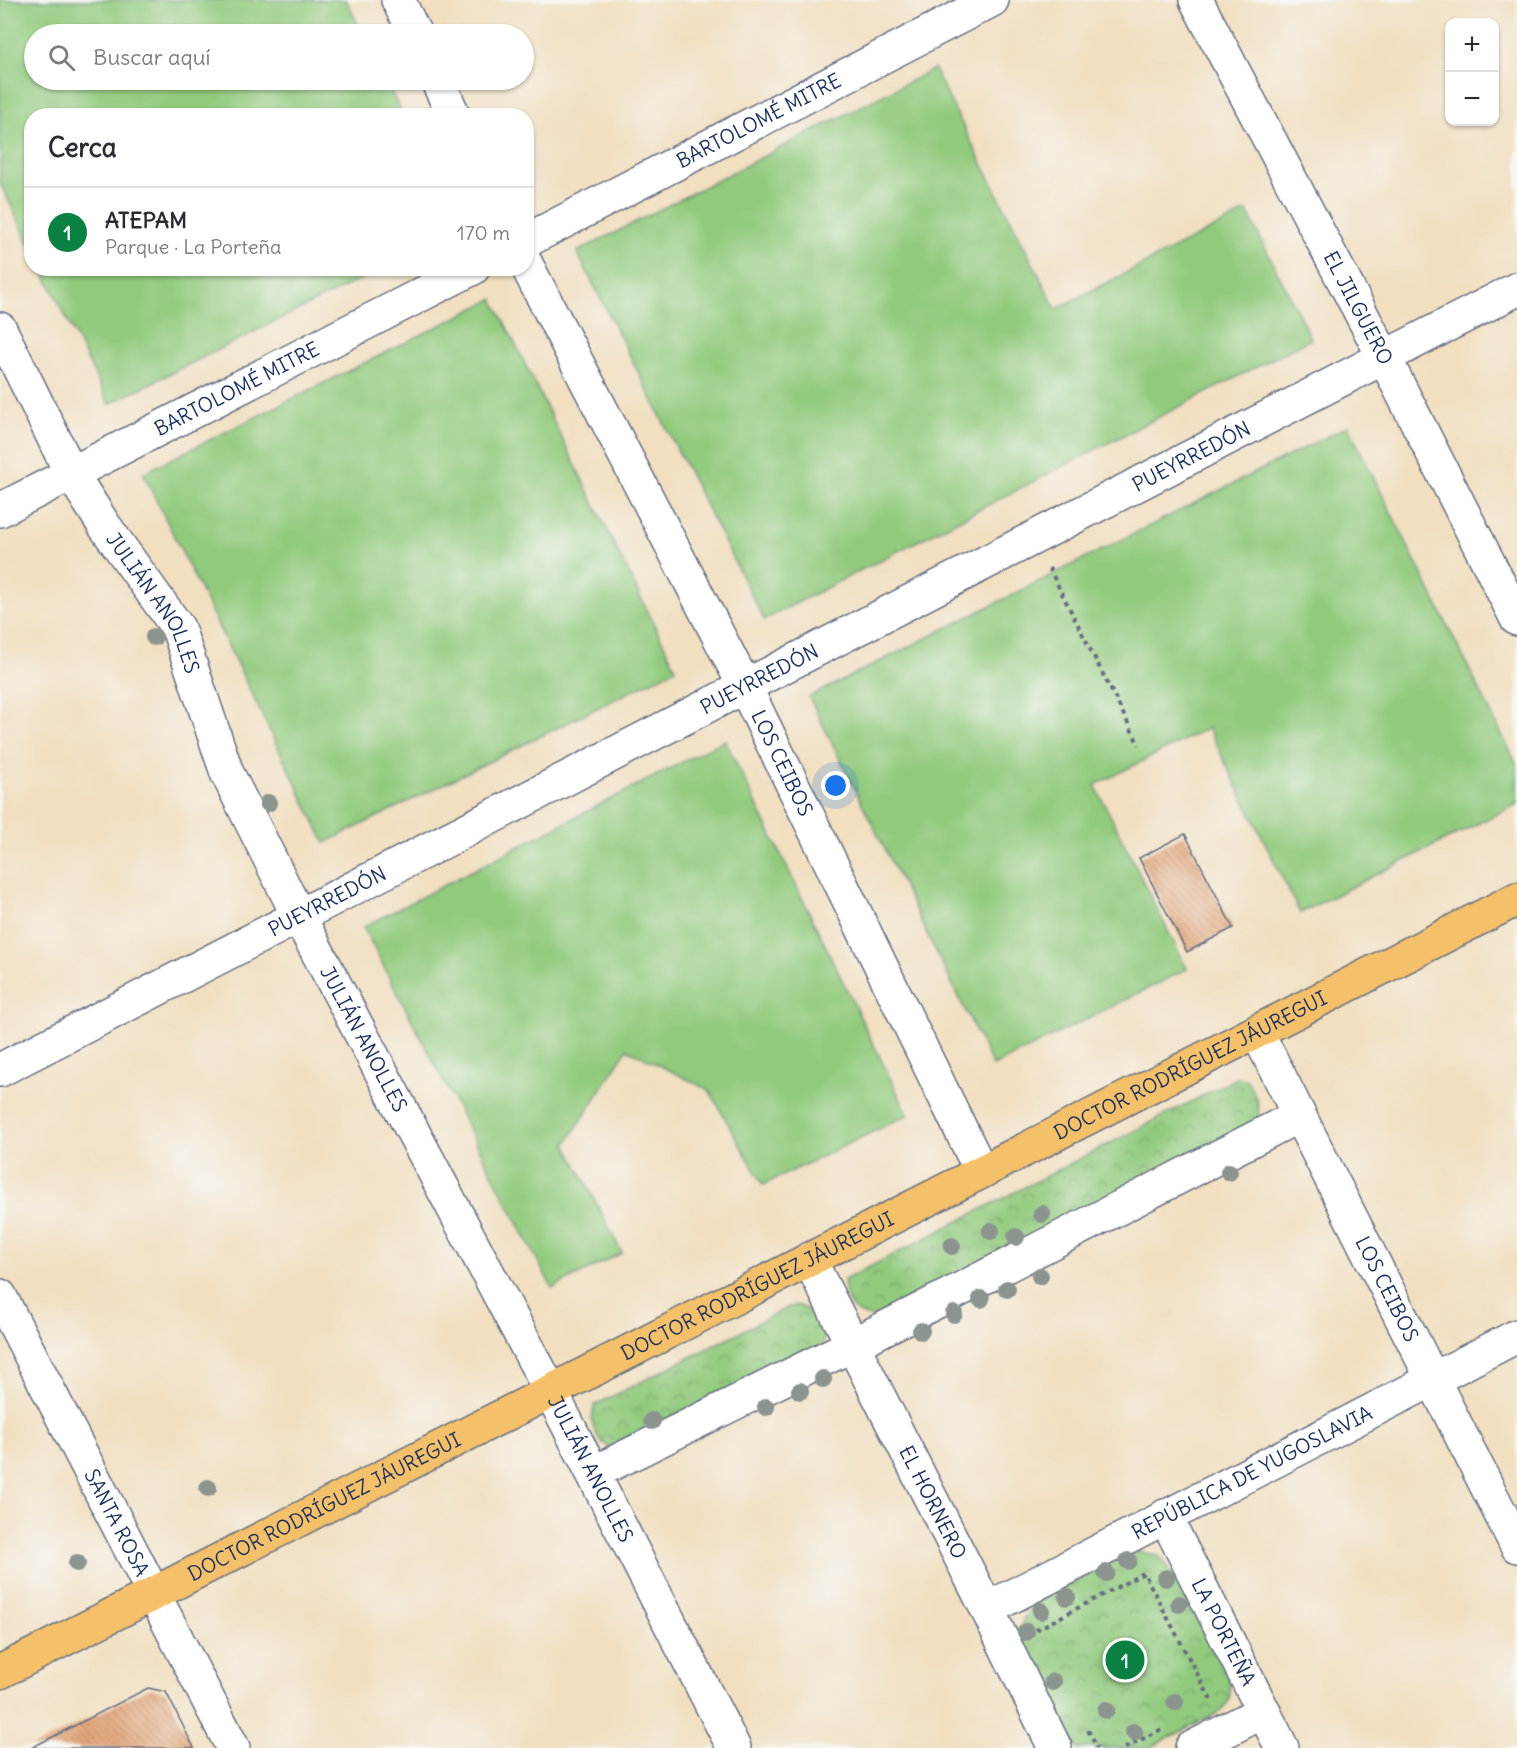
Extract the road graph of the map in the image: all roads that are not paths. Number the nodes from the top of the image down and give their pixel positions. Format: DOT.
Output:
graph roads {
  1 [pos="398,0"];
  2 [pos="992,0"];
  3 [pos="1196,0"];
  4 [pos="410,24"];
  5 [pos="441,90"];
  6 [pos="450,108"];
  7 [pos="534,237"];
  8 [pos="457,276"];
  9 [pos="532,276"];
  10 [pos="1517,289"];
  11 [pos="0,329"];
  12 [pos="1384,357"];
  13 [pos="71,474"];
  14 [pos="0,510"];
  15 [pos="1517,619"];
  16 [pos="745,687"];
  17 [pos="1517,899"];
  18 [pos="299,917"];
  19 [pos="1257,1032"];
  20 [pos="0,1070"];
  21 [pos="1298,1116"];
  22 [pos="981,1171"];
  23 [pos="808,1259"];
  24 [pos="0,1296"];
  25 [pos="1517,1336"];
  26 [pos="852,1345"];
  27 [pos="1432,1380"];
  28 [pos="551,1392"];
  29 [pos="593,1473"];
  30 [pos="1165,1516"];
  31 [pos="1517,1546"];
  32 [pos="154,1595"];
  33 [pos="987,1609"];
  34 [pos="0,1672"];
  35 [pos="1264,1711"];
  36 [pos="233,1748"];
  37 [pos="734,1748"];
  38 [pos="1055,1748"];
  39 [pos="1192,1748"];
  40 [pos="1282,1748"];
  1 -- 4 [label="street"];
  2 -- 7 [label="street, BARTOLOMÉ MITRE"];
  3 -- 12 [label="street, EL JILGUERO"];
  5 -- 6 [label="street"];
  8 -- 13 [label="street, BARTOLOMÉ MITRE"];
  9 -- 16 [label="street, LOS CEIBOS"];
  10 -- 12 [label="street, PUEYRREDÓN"];
  11 -- 13 [label="street, JULIÁN ANOLLES"];
  12 -- 15 [label="street, EL JILGUERO"];
  12 -- 16 [label="street, PUEYRREDÓN"];
  13 -- 14 [label="street, BARTOLOMÉ MITRE"];
  13 -- 18 [label="street, JULIÁN ANOLLES"];
  16 -- 18 [label="street, PUEYRREDÓN"];
  16 -- 22 [label="street, LOS CEIBOS"];
  17 -- 19 [label="main road, DOCTOR RODRÍGUEZ JÁUREGUI"];
  18 -- 20 [label="street, PUEYRREDÓN"];
  18 -- 28 [label="street, JULIÁN ANOLLES"];
  19 -- 21 [label="street, LOS CEIBOS"];
  19 -- 22 [label="main road, DOCTOR RODRÍGUEZ JÁUREGUI"];
  21 -- 26 [label="street"];
  21 -- 27 [label="street, LOS CEIBOS"];
  22 -- 23 [label="main road, DOCTOR RODRÍGUEZ JÁUREGUI"];
  23 -- 26 [label="street, EL HORNERO"];
  23 -- 28 [label="main road, DOCTOR RODRÍGUEZ JÁUREGUI"];
  24 -- 32 [label="street, SANTA ROSA"];
  25 -- 27 [label="street, REPÚBLICA DE YUGOSLAVIA"];
  26 -- 29 [label="street"];
  26 -- 33 [label="street, EL HORNERO"];
  27 -- 30 [label="street, REPÚBLICA DE YUGOSLAVIA"];
  27 -- 31 [label="street, LOS CEIBOS"];
  28 -- 29 [label="street, JULIÁN ANOLLES"];
  28 -- 32 [label="main road, DOCTOR RODRÍGUEZ JÁUREGUI"];
  29 -- 37 [label="street, JULIÁN ANOLLES"];
  30 -- 33 [label="street, REPÚBLICA DE YUGOSLAVIA"];
  30 -- 35 [label="street, LA PORTEÑA"];
  32 -- 34 [label="main road, DOCTOR RODRÍGUEZ JÁUREGUI"];
  32 -- 36 [label="street, SANTA ROSA"];
  33 -- 38 [label="street, EL HORNERO"];
  35 -- 39 [label="street"];
  35 -- 40 [label="street, LA PORTEÑA"];
}
